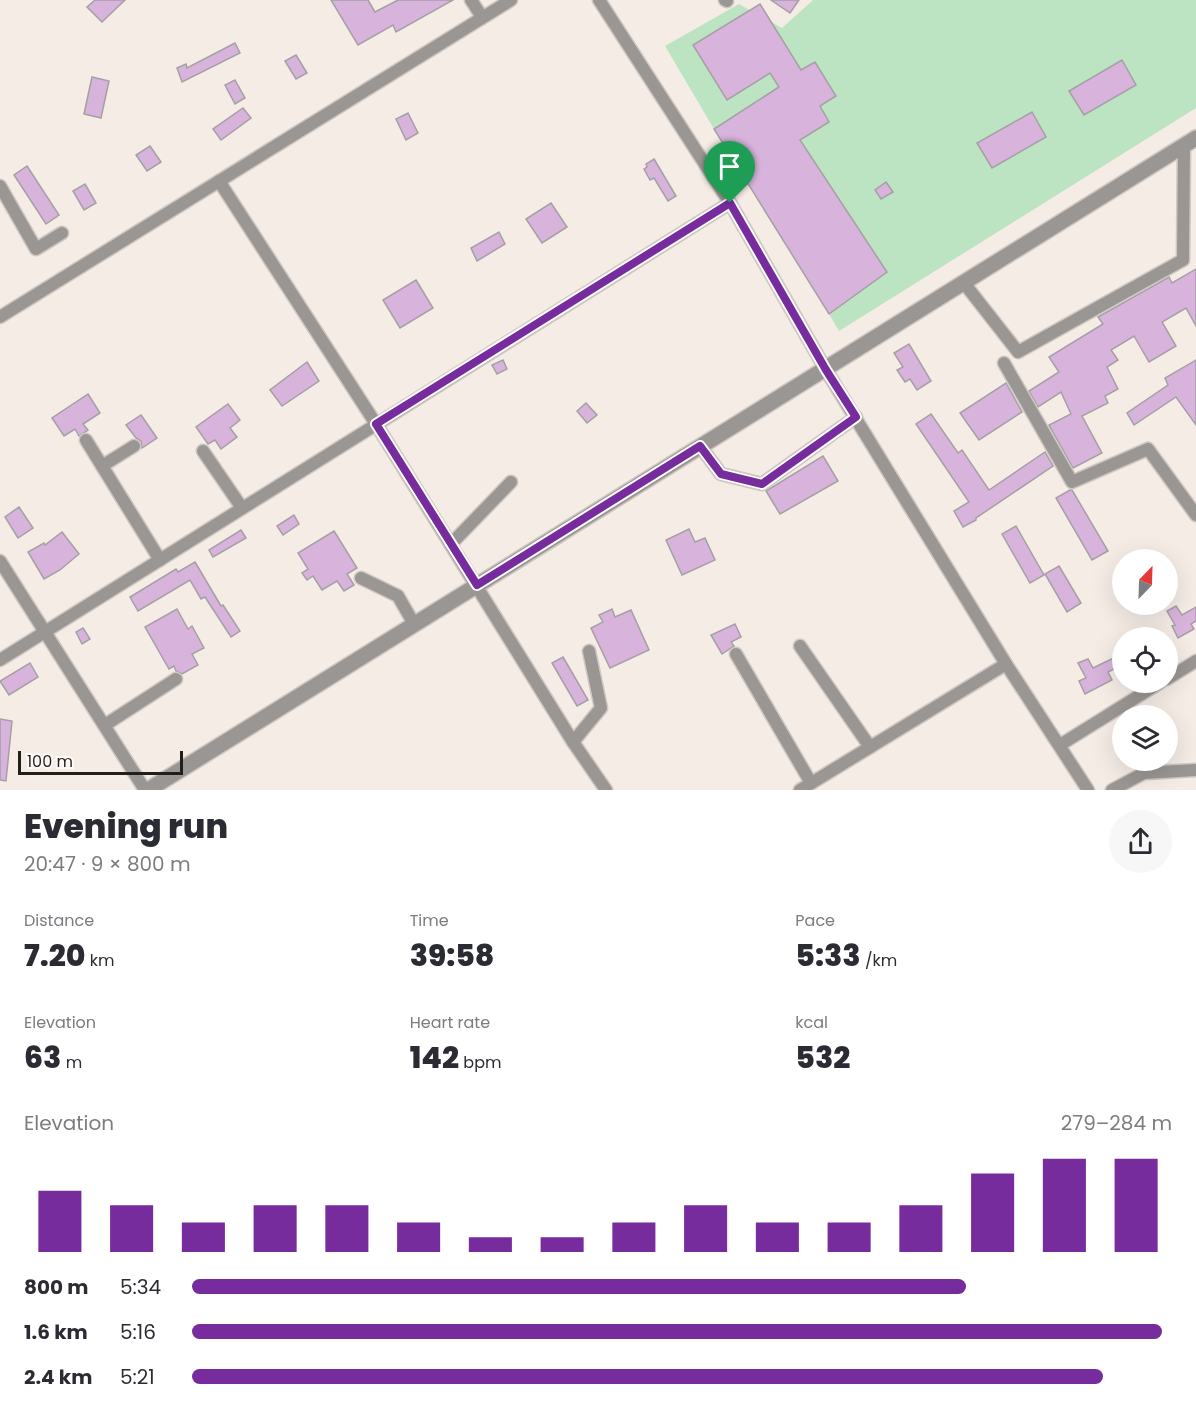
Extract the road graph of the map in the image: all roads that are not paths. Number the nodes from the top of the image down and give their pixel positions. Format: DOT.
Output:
graph roads {
  1 [pos="471,0"];
  2 [pos="511,0"];
  3 [pos="599,0"];
  4 [pos="482,17"];
  5 [pos="1190,142"];
  6 [pos="219,181"];
  7 [pos="0,186"];
  8 [pos="730,203"];
  9 [pos="62,233"];
  10 [pos="964,283"];
  11 [pos="0,316"];
  12 [pos="1004,363"];
  13 [pos="826,370"];
  14 [pos="856,417"];
  15 [pos="376,424"];
  16 [pos="86,440"];
  17 [pos="134,446"];
  18 [pos="700,446"];
  19 [pos="203,452"];
  20 [pos="102,466"];
  21 [pos="511,482"];
  22 [pos="242,508"];
  23 [pos="1196,515"];
  24 [pos="452,544"];
  25 [pos="160,560"];
  26 [pos="0,561"];
  27 [pos="362,578"];
  28 [pos="477,585"];
  29 [pos="414,624"];
  30 [pos="44,633"];
  31 [pos="800,646"];
  32 [pos="589,651"];
  33 [pos="736,654"];
  34 [pos="0,660"];
  35 [pos="1196,661"];
  36 [pos="1006,664"];
  37 [pos="1178,672"];
  38 [pos="176,679"];
  39 [pos="1143,693"];
  40 [pos="105,725"];
  41 [pos="573,742"];
  42 [pos="1060,745"];
  43 [pos="870,747"];
  44 [pos="1196,770"];
  45 [pos="806,788"];
  46 [pos="146,790"];
  47 [pos="606,790"];
  48 [pos="1088,790"];
  49 [pos="1112,790"];
  1 -- 4 [label="street"];
  2 -- 4 [label="street"];
  3 -- 8 [label="street"];
  4 -- 6 [label="street"];
  5 -- 10 [label="street"];
  5 -- 10 [label="street"];
  6 -- 11 [label="street"];
  6 -- 15 [label="street"];
  7 -- 9 [label="street"];
  8 -- 13 [label="street"];
  8 -- 15 [label="street"];
  10 -- 13 [label="street"];
  12 -- 23 [label="street"];
  13 -- 14 [label="street"];
  13 -- 18 [label="street"];
  14 -- 18 [label="street"];
  14 -- 36 [label="street"];
  15 -- 22 [label="street"];
  15 -- 24 [label="street"];
  16 -- 20 [label="street"];
  17 -- 20 [label="street"];
  18 -- 28 [label="street"];
  19 -- 22 [label="street"];
  20 -- 25 [label="street"];
  21 -- 24 [label="street"];
  22 -- 25 [label="street"];
  24 -- 28 [label="street"];
  25 -- 30 [label="street"];
  26 -- 30 [label="street"];
  27 -- 29 [label="street"];
  28 -- 29 [label="street"];
  28 -- 41 [label="street"];
  29 -- 46 [label="street"];
  30 -- 34 [label="street"];
  30 -- 40 [label="street"];
  31 -- 43 [label="street"];
  32 -- 41 [label="street"];
  33 -- 45 [label="street"];
  35 -- 37 [label="street"];
  36 -- 42 [label="street"];
  36 -- 43 [label="street"];
  38 -- 40 [label="street"];
  39 -- 42 [label="street"];
  40 -- 46 [label="street"];
  41 -- 47 [label="street"];
  42 -- 48 [label="street"];
  43 -- 45 [label="street"];
  44 -- 49 [label="street"];
}
